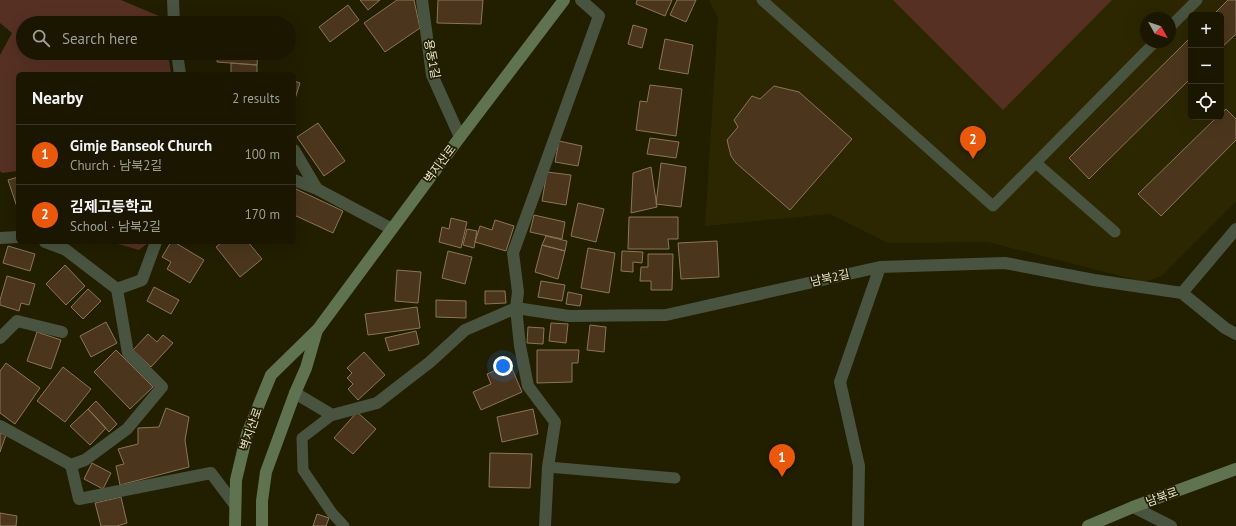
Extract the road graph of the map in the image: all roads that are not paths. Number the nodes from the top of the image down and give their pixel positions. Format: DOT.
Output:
graph roads {
  1 [pos="173,0"];
  2 [pos="422,0"];
  3 [pos="564,0"];
  4 [pos="581,0"];
  5 [pos="762,0"];
  6 [pos="1197,0"];
  7 [pos="174,16"];
  8 [pos="1176,21"];
  9 [pos="1150,48"];
  10 [pos="178,60"];
  11 [pos="180,72"];
  12 [pos="460,137"];
  13 [pos="296,153"];
  14 [pos="1036,163"];
  15 [pos="296,181"];
  16 [pos="317,189"];
  17 [pos="392,229"];
  18 [pos="1236,229"];
  19 [pos="1115,232"];
  20 [pos="0,238"];
  21 [pos="16,238"];
  22 [pos="50,244"];
  23 [pos="155,244"];
  24 [pos="880,266"];
  25 [pos="117,289"];
  26 [pos="1182,293"];
  27 [pos="516,308"];
  28 [pos="318,329"];
  29 [pos="62,332"];
  30 [pos="1236,334"];
  31 [pos="0,338"];
  32 [pos="295,393"];
  33 [pos="332,415"];
  34 [pos="0,426"];
  35 [pos="71,465"];
  36 [pos="548,467"];
  37 [pos="1236,470"];
  38 [pos="674,478"];
  39 [pos="235,505"];
  40 [pos="1133,507"];
  41 [pos="235,526"];
  42 [pos="262,526"];
  43 [pos="344,526"];
  44 [pos="545,526"];
  45 [pos="858,526"];
  46 [pos="1088,526"];
  47 [pos="1171,526"];
  1 -- 7 [label="street"];
  2 -- 12 [label="street, 용동1길"];
  3 -- 12 [label="street, 벽지산로"];
  4 -- 27 [label="street"];
  5 -- 14 [label="lane"];
  6 -- 8 [label="lane"];
  9 -- 14 [label="lane"];
  10 -- 11 [label="street"];
  12 -- 17 [label="street, 벽지산로"];
  13 -- 16 [label="street"];
  14 -- 19 [label="lane"];
  15 -- 16 [label="street"];
  16 -- 17 [label="street"];
  17 -- 28 [label="street, 벽지산로"];
  18 -- 26 [label="street"];
  20 -- 21 [label="street"];
  22 -- 25 [label="street"];
  23 -- 25 [label="street"];
  24 -- 26 [label="street, 남북2길"];
  24 -- 27 [label="street, 남북2길"];
  24 -- 45 [label="street"];
  25 -- 35 [label="street"];
  26 -- 30 [label="street"];
  27 -- 33 [label="street"];
  27 -- 36 [label="street"];
  28 -- 32 [label="street, 벽지산로"];
  28 -- 39 [label="street, 벽지산로"];
  29 -- 31 [label="street"];
  32 -- 33 [label="street"];
  32 -- 42 [label="street, 벽지산로"];
  33 -- 43 [label="lane"];
  34 -- 35 [label="street"];
  35 -- 39 [label="street"];
  36 -- 38 [label="lane"];
  36 -- 44 [label="street"];
  37 -- 40 [label="street, 남북로"];
  39 -- 41 [label="street, 벽지산로"];
  40 -- 46 [label="street, 남북로"];
  40 -- 47 [label="street"];
}
